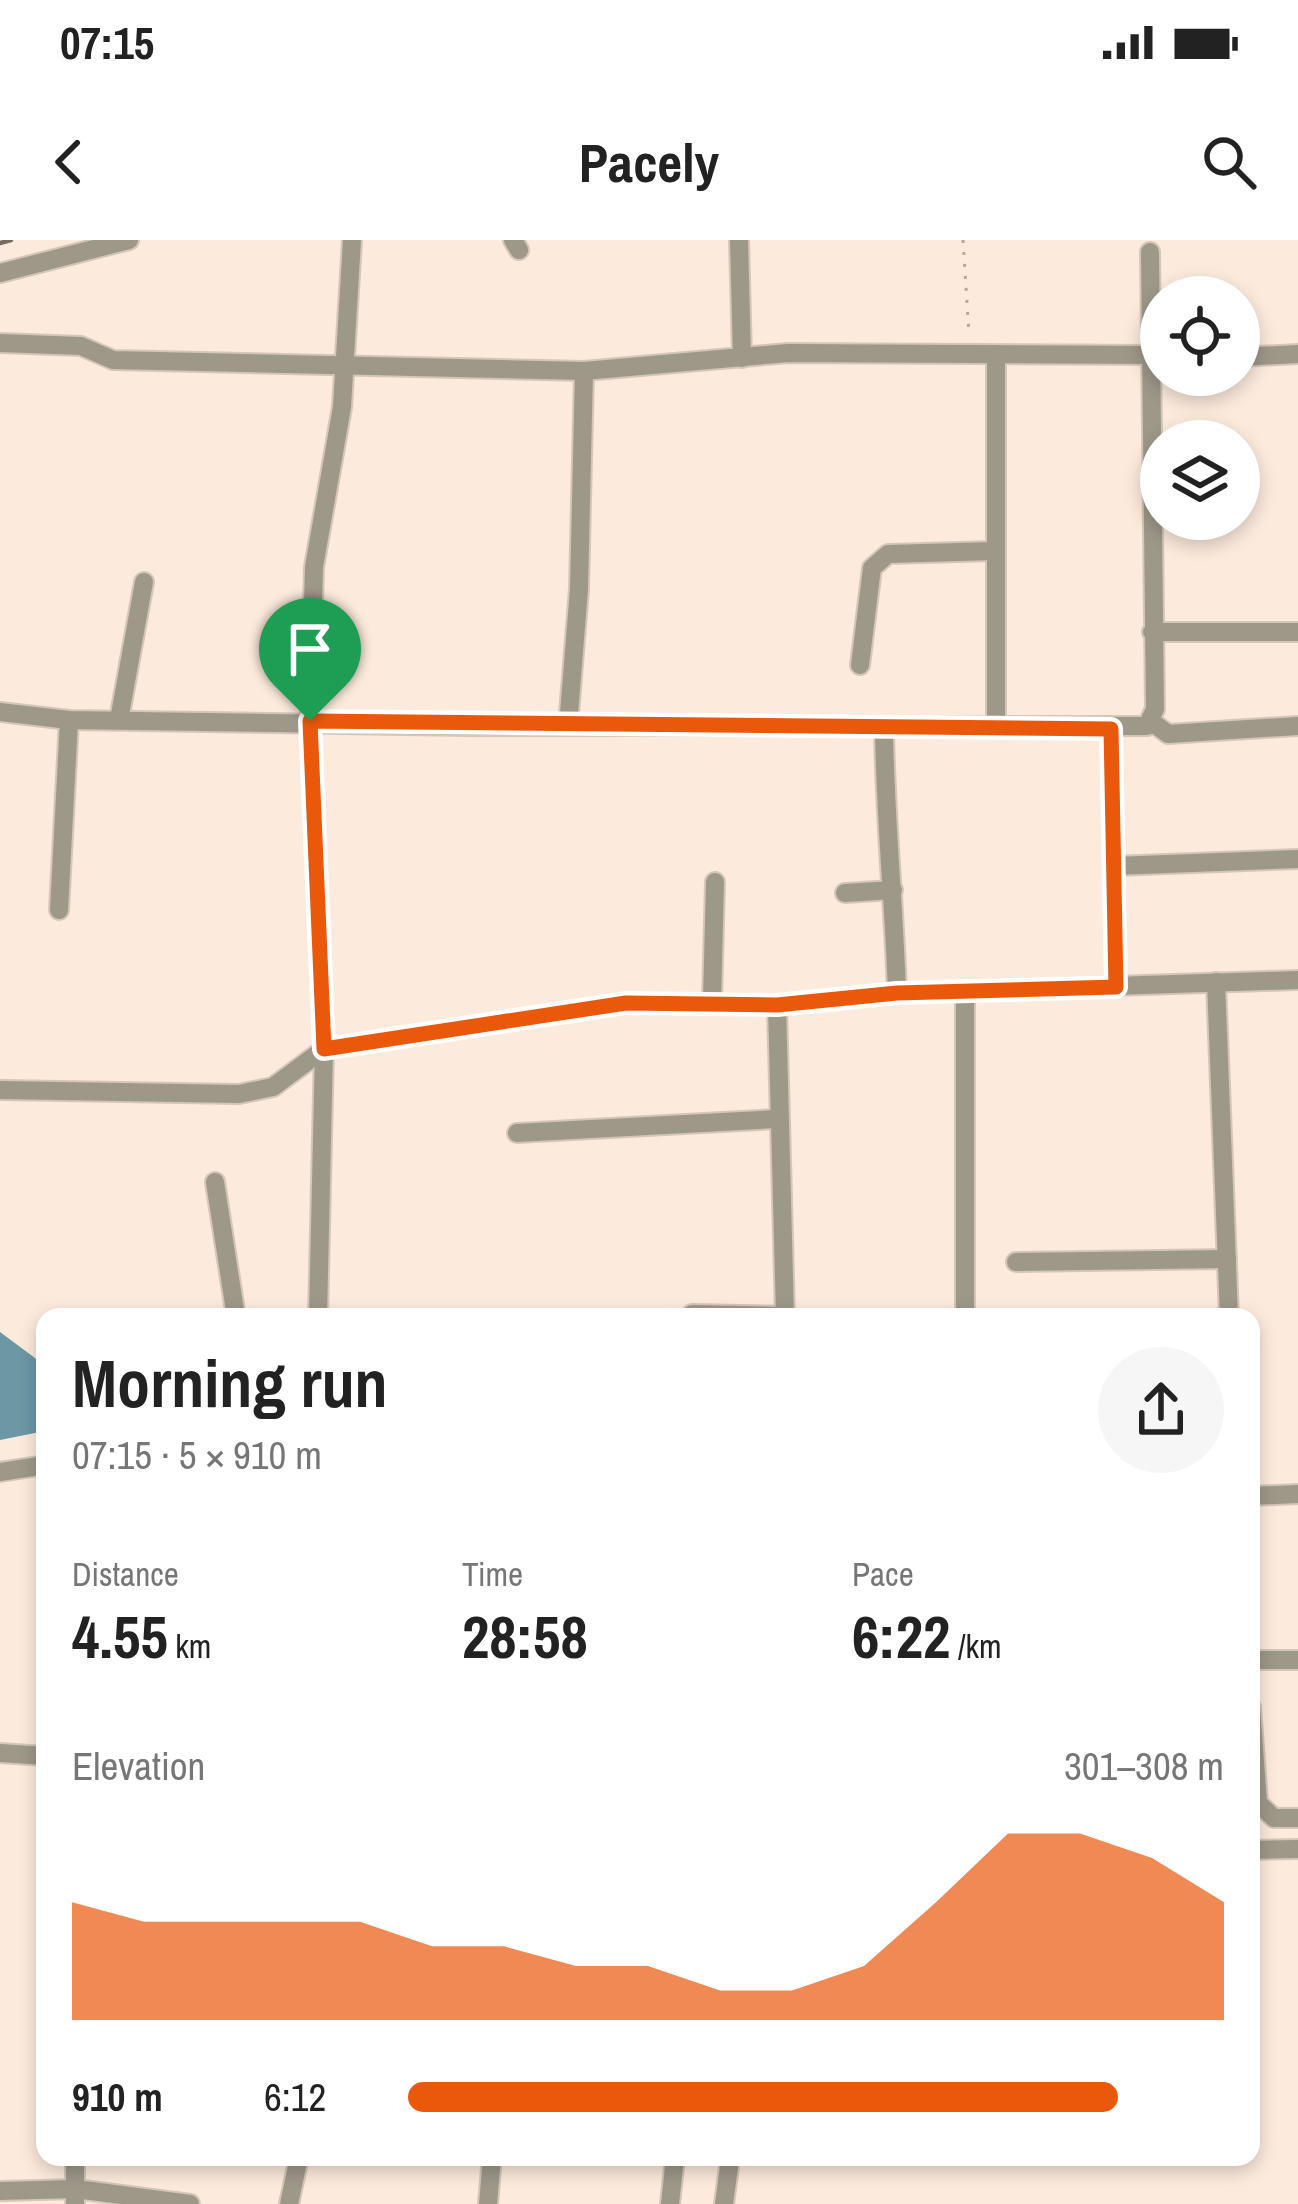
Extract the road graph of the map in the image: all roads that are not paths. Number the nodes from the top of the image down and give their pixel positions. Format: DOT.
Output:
graph roads {
  1 [pos="129,240"];
  2 [pos="352,240"];
  3 [pos="739,240"];
  4 [pos="1150,252"];
  5 [pos="0,273"];
  6 [pos="1151,276"];
  7 [pos="0,343"];
  8 [pos="996,355"];
  9 [pos="1140,355"];
  10 [pos="1260,357"];
  11 [pos="742,358"];
  12 [pos="1292,358"];
  13 [pos="345,361"];
  14 [pos="584,370"];
  15 [pos="1155,396"];
  16 [pos="994,551"];
  17 [pos="143,582"];
  18 [pos="1152,632"];
  19 [pos="1298,632"];
  20 [pos="860,665"];
  21 [pos="0,712"];
  22 [pos="69,720"];
  23 [pos="119,720"];
  24 [pos="310,721"];
  25 [pos="1152,722"];
  26 [pos="568,726"];
  27 [pos="1298,726"];
  28 [pos="884,728"];
  29 [pos="996,728"];
  30 [pos="1111,729"];
  31 [pos="1298,859"];
  32 [pos="1114,866"];
  33 [pos="716,882"];
  34 [pos="893,890"];
  35 [pos="845,893"];
  36 [pos="59,910"];
  37 [pos="1298,980"];
  38 [pos="1216,982"];
  39 [pos="1116,987"];
  40 [pos="897,993"];
  41 [pos="965,995"];
  42 [pos="712,1001"];
  43 [pos="777,1005"];
  44 [pos="324,1049"];
  45 [pos="0,1090"];
  46 [pos="776,1119"];
  47 [pos="517,1133"];
  48 [pos="214,1182"];
  49 [pos="1227,1259"];
  50 [pos="1016,1262"];
  51 [pos="235,1308"];
  52 [pos="318,1308"];
  53 [pos="785,1308"];
  54 [pos="965,1308"];
  55 [pos="1229,1308"];
  56 [pos="36,1466"];
  57 [pos="0,1472"];
  58 [pos="1298,1494"];
  59 [pos="1260,1496"];
  60 [pos="1260,1660"];
  61 [pos="1298,1660"];
  62 [pos="0,1753"];
  63 [pos="36,1755"];
  64 [pos="1260,1805"];
  65 [pos="1298,1818"];
  66 [pos="1298,1849"];
  67 [pos="1260,1850"];
  68 [pos="75,2166"];
  69 [pos="297,2166"];
  70 [pos="491,2166"];
  71 [pos="674,2166"];
  72 [pos="729,2167"];
  73 [pos="0,2191"];
  74 [pos="76,2197"];
  75 [pos="190,2204"];
  76 [pos="289,2204"];
  77 [pos="488,2204"];
  78 [pos="670,2204"];
  79 [pos="724,2204"];
  1 -- 5 [label="street"];
  2 -- 13 [label="street"];
  3 -- 11 [label="street"];
  4 -- 6 [label="street"];
  7 -- 13 [label="street"];
  8 -- 9 [label="street"];
  8 -- 11 [label="street"];
  8 -- 16 [label="street"];
  10 -- 12 [label="street"];
  11 -- 14 [label="street"];
  13 -- 14 [label="street"];
  13 -- 24 [label="street"];
  14 -- 26 [label="street"];
  15 -- 18 [label="street"];
  16 -- 20 [label="street"];
  16 -- 29 [label="street"];
  17 -- 23 [label="street"];
  18 -- 19 [label="street"];
  18 -- 25 [label="street"];
  21 -- 22 [label="street"];
  22 -- 23 [label="street"];
  22 -- 36 [label="street"];
  23 -- 24 [label="street"];
  24 -- 26 [label="street"];
  24 -- 44 [label="street"];
  25 -- 27 [label="street"];
  25 -- 30 [label="street"];
  26 -- 28 [label="street"];
  28 -- 29 [label="street"];
  28 -- 34 [label="street"];
  29 -- 30 [label="street"];
  30 -- 32 [label="street"];
  31 -- 32 [label="street"];
  32 -- 39 [label="street"];
  33 -- 42 [label="street"];
  34 -- 35 [label="street"];
  34 -- 40 [label="street"];
  37 -- 38 [label="street"];
  38 -- 39 [label="street"];
  38 -- 49 [label="street"];
  39 -- 41 [label="street"];
  40 -- 41 [label="street"];
  40 -- 43 [label="street"];
  41 -- 54 [label="street"];
  42 -- 43 [label="street"];
  42 -- 44 [label="street"];
  43 -- 46 [label="street"];
  44 -- 45 [label="street"];
  44 -- 52 [label="street"];
  46 -- 47 [label="street"];
  46 -- 53 [label="street"];
  48 -- 51 [label="street"];
  49 -- 50 [label="street"];
  49 -- 55 [label="street"];
  56 -- 57 [label="street"];
  58 -- 59 [label="street"];
  60 -- 61 [label="street"];
  62 -- 63 [label="street"];
  64 -- 65 [label="street"];
  66 -- 67 [label="street"];
  68 -- 74 [label="street"];
  69 -- 76 [label="street"];
  70 -- 77 [label="street"];
  71 -- 78 [label="street"];
  72 -- 79 [label="street"];
  73 -- 74 [label="street"];
  74 -- 75 [label="street"];
}
